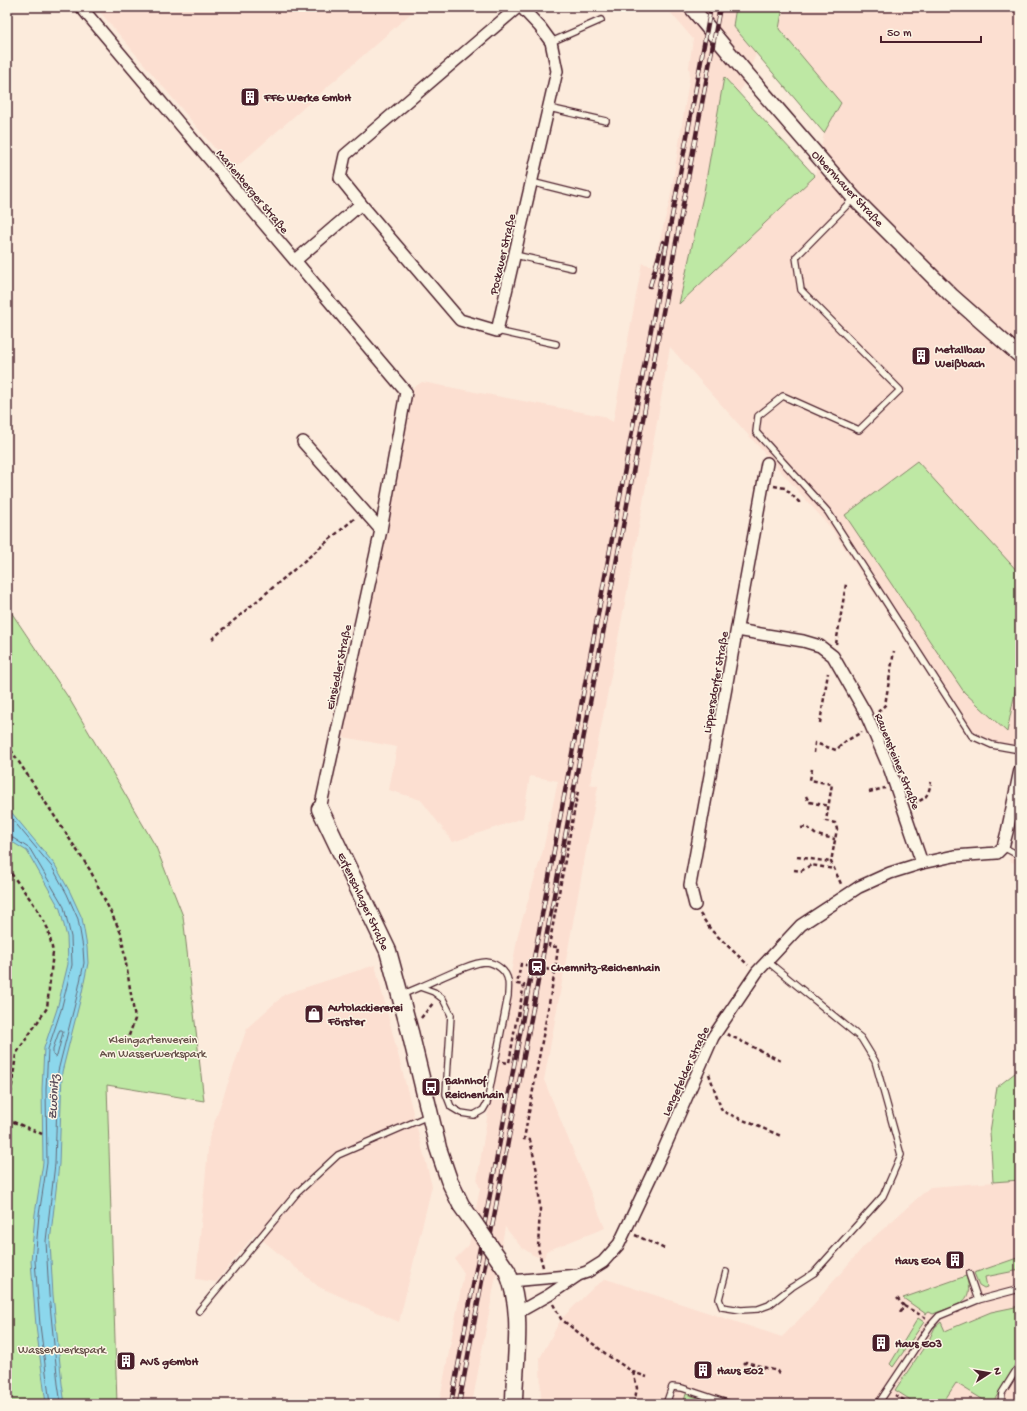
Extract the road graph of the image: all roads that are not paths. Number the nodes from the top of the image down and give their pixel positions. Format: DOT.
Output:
graph roads {
  1 [pos="80,7"];
  2 [pos="519,7"];
  3 [pos="691,7"];
  4 [pos="601,20"];
  5 [pos="551,42"];
  6 [pos="548,108"];
  7 [pos="606,121"];
  8 [pos="531,182"];
  9 [pos="587,196"];
  10 [pos="854,198"];
  11 [pos="361,204"];
  12 [pos="515,255"];
  13 [pos="296,260"];
  14 [pos="572,268"];
  15 [pos="497,331"];
  16 [pos="556,344"];
  17 [pos="1020,356"];
  18 [pos="406,392"];
  19 [pos="303,442"];
  20 [pos="767,463"];
  21 [pos="381,530"];
  22 [pos="737,630"];
  23 [pos="1020,750"];
  24 [pos="1020,770"];
  25 [pos="320,808"];
  26 [pos="1003,848"];
  27 [pos="1020,856"];
  28 [pos="922,863"];
  29 [pos="695,905"];
  30 [pos="767,961"];
  31 [pos="420,987"];
  32 [pos="399,996"];
  33 [pos="430,1115"];
  34 [pos="726,1272"];
  35 [pos="969,1274"];
  36 [pos="578,1275"];
  37 [pos="509,1276"];
  38 [pos="1020,1289"];
  39 [pos="978,1300"];
  40 [pos="198,1311"];
  41 [pos="517,1313"];
  42 [pos="1020,1364"];
  43 [pos="514,1404"];
  44 [pos="666,1404"];
  45 [pos="730,1404"];
  46 [pos="878,1404"];
  47 [pos="1000,1404"];
  1 -- 13 [label="street, Marienberger Straße"];
  2 -- 5 [label="street, Pockauer Straße"];
  2 -- 11 [label="street, Pockauer Straße"];
  3 -- 10 [label="street, Olbernhauer Straße"];
  4 -- 5 [label="lane"];
  5 -- 6 [label="street, Pockauer Straße"];
  6 -- 7 [label="lane"];
  6 -- 8 [label="street, Pockauer Straße"];
  8 -- 9 [label="lane"];
  8 -- 12 [label="street, Pockauer Straße"];
  10 -- 17 [label="street, Olbernhauer Straße"];
  10 -- 23 [label="lane"];
  11 -- 13 [label="street"];
  11 -- 15 [label="street, Pockauer Straße"];
  12 -- 14 [label="lane"];
  12 -- 15 [label="street, Pockauer Straße"];
  13 -- 18 [label="street, Marienberger Straße"];
  15 -- 16 [label="lane"];
  18 -- 21 [label="street, Einsiedler Straße"];
  19 -- 21 [label="street"];
  20 -- 22 [label="street, Lippersdorfer Straße"];
  21 -- 25 [label="street, Einsiedler Straße"];
  22 -- 28 [label="street, Rauensteiner Straße"];
  22 -- 29 [label="street, Lippersdorfer Straße"];
  24 -- 26 [label="street"];
  25 -- 32 [label="main road, Erfenschlager Straße"];
  26 -- 27 [label="lane"];
  26 -- 28 [label="street, Lengefelder Straße"];
  28 -- 30 [label="street, Lengefelder Straße"];
  30 -- 34 [label="lane"];
  30 -- 36 [label="street, Lengefelder Straße"];
  31 -- 31 [label="lane"];
  31 -- 32 [label="lane"];
  32 -- 33 [label="main road, Erfenschlager Straße"];
  33 -- 37 [label="main road, Erfenschlager Straße, bridge"];
  33 -- 40 [label="lane"];
  35 -- 39 [label="lane"];
  36 -- 37 [label="street, Lengefelder Straße"];
  36 -- 41 [label="street, Lengefelder Straße"];
  37 -- 41 [label="main road, Erfenschlager Straße"];
  38 -- 39 [label="lane"];
  39 -- 46 [label="lane"];
  41 -- 43 [label="main road, Erfenschlager Straße"];
  42 -- 47 [label="lane"];
  44 -- 45 [label="lane"];
}
